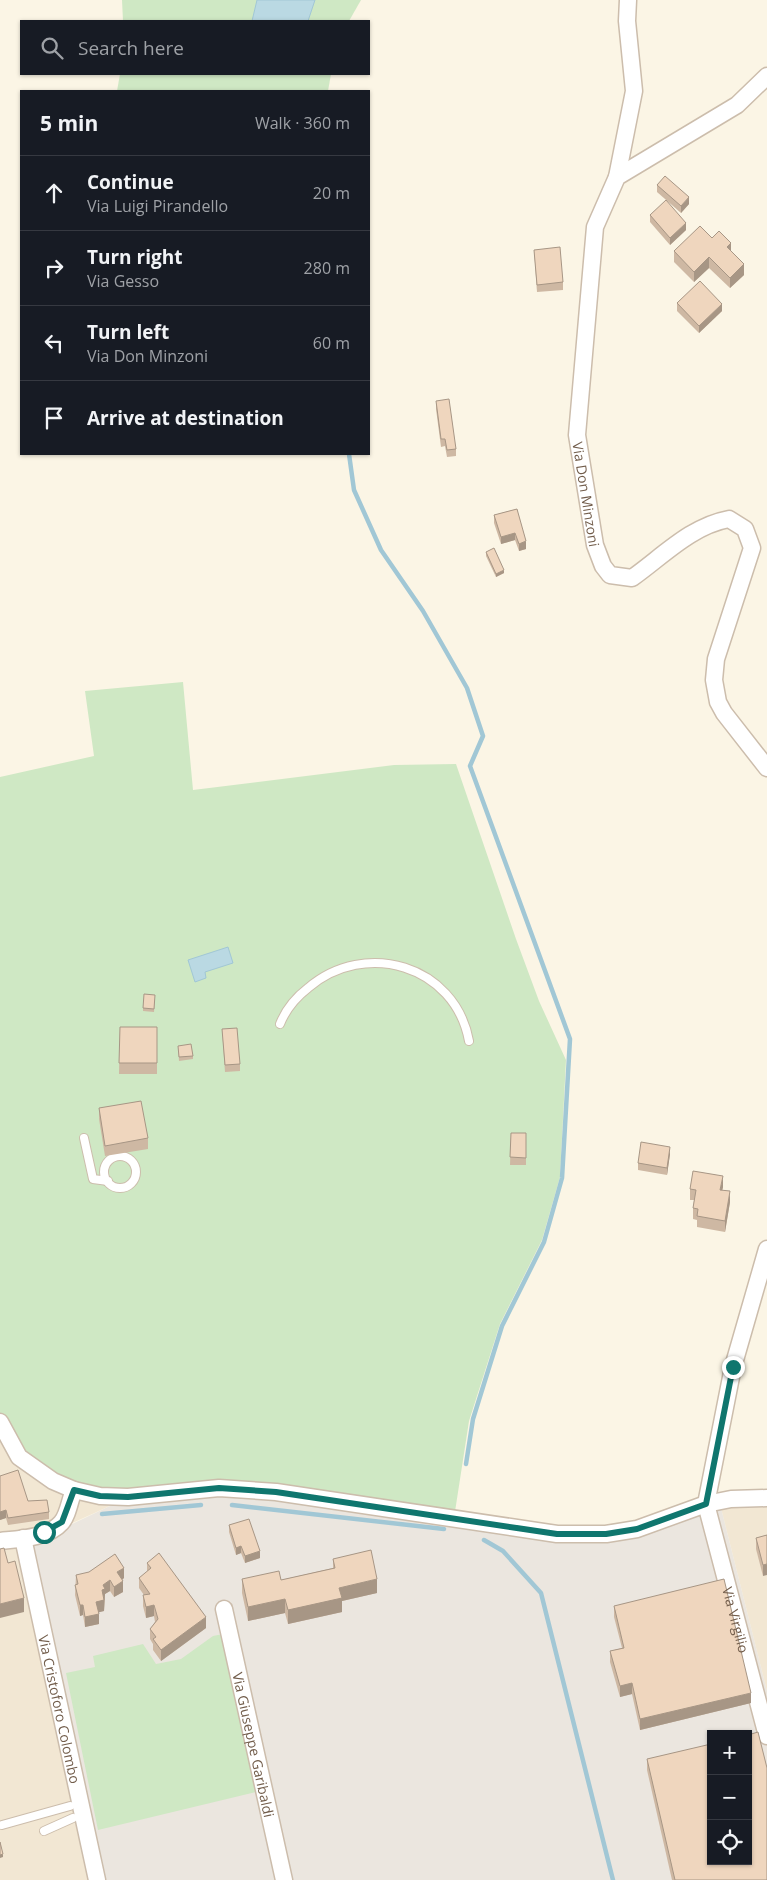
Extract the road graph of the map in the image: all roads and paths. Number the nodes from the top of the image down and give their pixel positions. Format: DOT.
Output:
graph roads {
  1 [pos="628,0"];
  2 [pos="767,76"];
  3 [pos="617,178"];
  4 [pos="767,768"];
  5 [pos="280,1024"];
  6 [pos="470,1041"];
  7 [pos="84,1138"];
  8 [pos="108,1181"];
  9 [pos="767,1249"];
  10 [pos="0,1422"];
  11 [pos="74,1490"];
  12 [pos="767,1498"];
  13 [pos="706,1504"];
  14 [pos="23,1538"];
  15 [pos="0,1541"];
  16 [pos="224,1609"];
  17 [pos="767,1736"];
  18 [pos="70,1806"];
  19 [pos="73,1818"];
  20 [pos="2,1825"];
  21 [pos="44,1832"];
  22 [pos="97,1880"];
  23 [pos="284,1880"];
  1 -- 3 [label="street"];
  2 -- 3 [label="street"];
  3 -- 4 [label="street, Via Don Minzoni"];
  5 -- 6 [label="lane"];
  7 -- 8 [label="lane"];
  8 -- 8 [label="lane"];
  9 -- 13 [label="street"];
  10 -- 11 [label="street"];
  11 -- 13 [label="street"];
  11 -- 14 [label="street"];
  12 -- 13 [label="street"];
  13 -- 17 [label="street, Via Virgilio"];
  14 -- 15 [label="street"];
  14 -- 22 [label="street, Via Cristoforo Colombo"];
  16 -- 23 [label="street, Via Giuseppe Garibaldi"];
  18 -- 20 [label="lane"];
  19 -- 21 [label="lane"];
}
